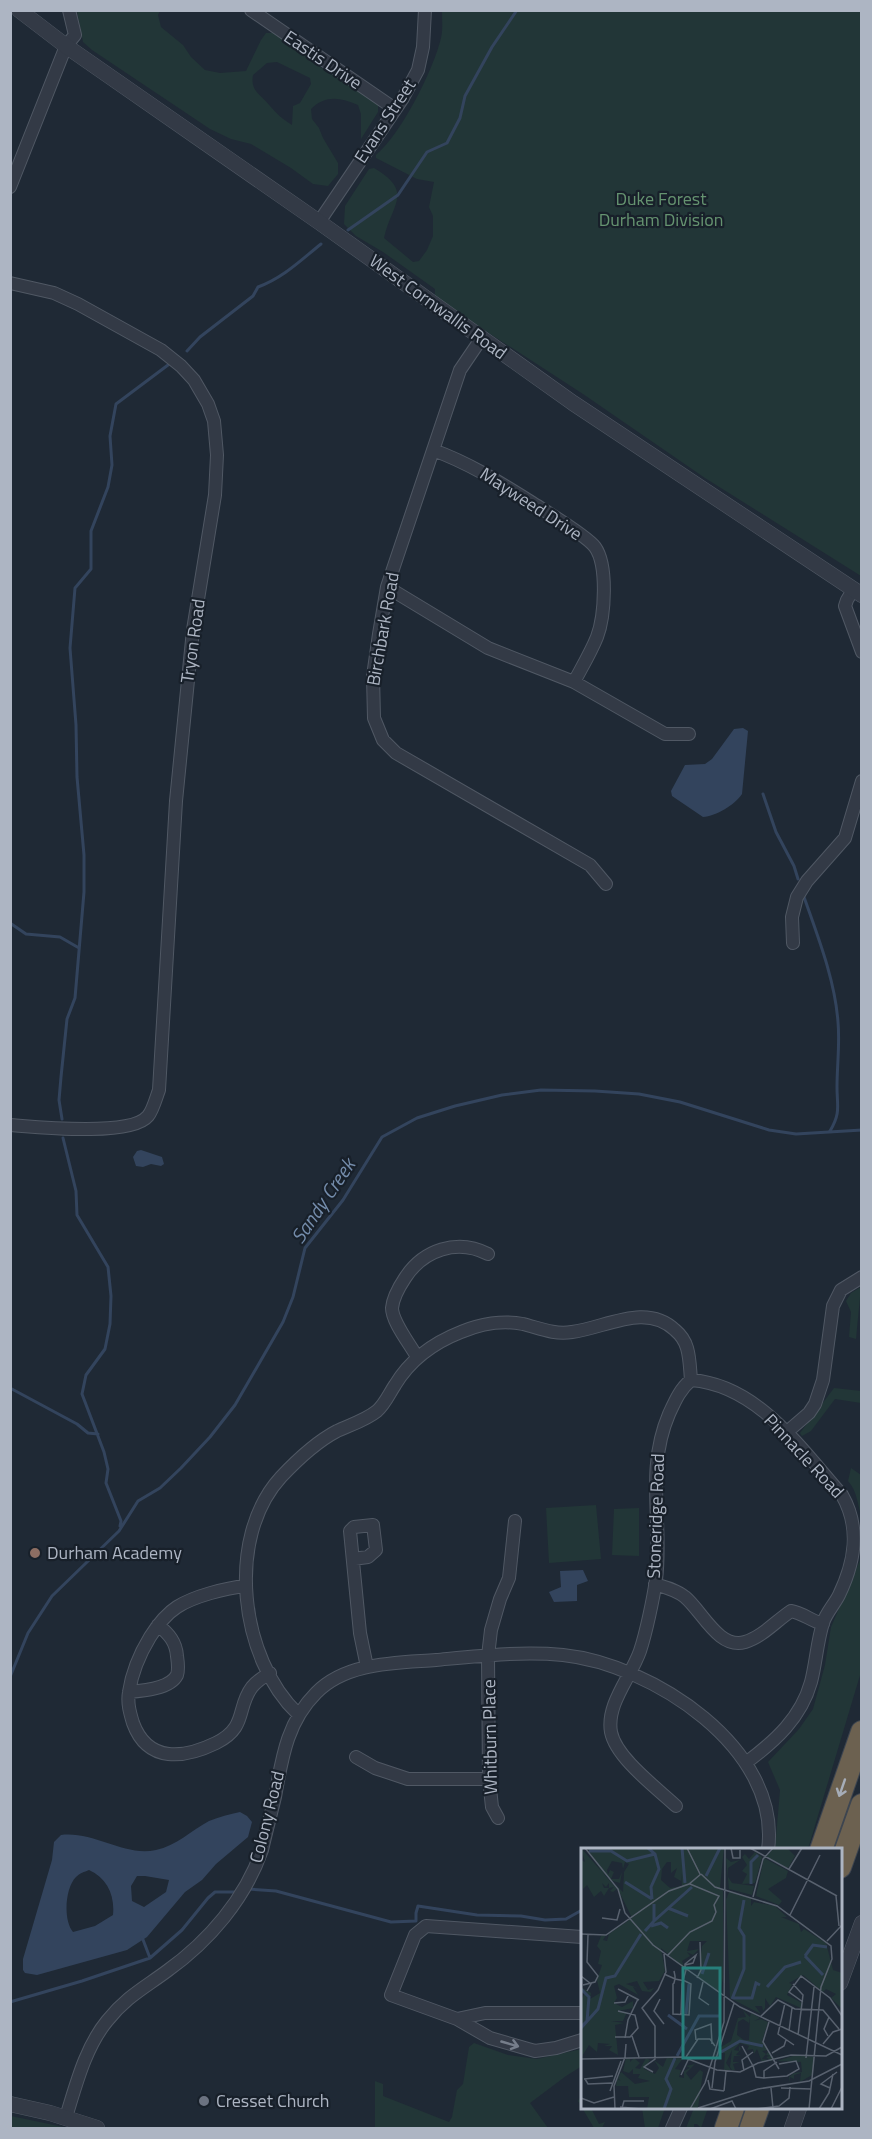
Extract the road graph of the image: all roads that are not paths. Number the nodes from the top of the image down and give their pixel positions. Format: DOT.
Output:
graph roads {
  1 [pos="19,10"];
  2 [pos="69,10"];
  3 [pos="251,10"];
  4 [pos="425,10"];
  5 [pos="66,46"];
  6 [pos="395,109"];
  7 [pos="10,187"];
  8 [pos="319,222"];
  9 [pos="10,283"];
  10 [pos="481,339"];
  11 [pos="434,450"];
  12 [pos="387,587"];
  13 [pos="857,593"];
  14 [pos="861,652"];
  15 [pos="574,682"];
  16 [pos="689,734"];
  17 [pos="861,782"];
  18 [pos="606,884"];
  19 [pos="793,943"];
  20 [pos="10,1125"];
  21 [pos="488,1254"];
  22 [pos="861,1276"];
  23 [pos="417,1357"];
  24 [pos="691,1380"];
  25 [pos="787,1432"];
  26 [pos="515,1521"];
  27 [pos="353,1559"];
  28 [pos="655,1584"];
  29 [pos="246,1586"];
  30 [pos="823,1624"];
  31 [pos="158,1626"];
  32 [pos="488,1656"];
  33 [pos="367,1667"];
  34 [pos="630,1672"];
  35 [pos="270,1673"];
  36 [pos="129,1692"];
  37 [pos="298,1714"];
  38 [pos="861,1732"];
  39 [pos="356,1757"];
  40 [pos="747,1762"];
  41 [pos="489,1779"];
  42 [pos="861,1805"];
  43 [pos="676,1806"];
  44 [pos="498,1818"];
  45 [pos="768,1848"];
  46 [pos="822,1848"];
  47 [pos="842,1861"];
  48 [pos="861,1923"];
  49 [pos="581,1937"];
  50 [pos="842,1977"];
  51 [pos="581,2013"];
  52 [pos="457,2019"];
  53 [pos="581,2040"];
  54 [pos="10,2104"];
  55 [pos="681,2109"];
  56 [pos="733,2109"];
  57 [pos="758,2109"];
  58 [pos="799,2109"];
  59 [pos="66,2117"];
  60 [pos="97,2128"];
  61 [pos="672,2128"];
  62 [pos="726,2128"];
  63 [pos="751,2128"];
  64 [pos="792,2128"];
  1 -- 5 [label="street, West Cornwallis Road"];
  2 -- 5 [label="street"];
  3 -- 6 [label="street, Eastis Drive"];
  4 -- 6 [label="street, Evans Street"];
  5 -- 7 [label="street"];
  5 -- 8 [label="street, West Cornwallis Road"];
  6 -- 8 [label="street, Evans Street"];
  8 -- 10 [label="street, West Cornwallis Road"];
  9 -- 20 [label="street, Tryon Road"];
  10 -- 11 [label="street, Birchbark Road"];
  10 -- 13 [label="street, West Cornwallis Road"];
  11 -- 12 [label="street, Birchbark Road"];
  11 -- 15 [label="street, Mayweed Drive"];
  12 -- 15 [label="street"];
  12 -- 18 [label="street, Birchbark Road"];
  13 -- 14 [label="street"];
  15 -- 16 [label="street"];
  17 -- 19 [label="street"];
  21 -- 23 [label="street"];
  22 -- 25 [label="street"];
  23 -- 24 [label="street"];
  23 -- 29 [label="street"];
  24 -- 25 [label="street, Pinnacle Road"];
  24 -- 28 [label="street, Stoneridge Road"];
  25 -- 30 [label="street, Pinnacle Road"];
  26 -- 32 [label="street"];
  27 -- 33 [label="street"];
  28 -- 30 [label="street"];
  28 -- 34 [label="street, Stoneridge Road"];
  29 -- 31 [label="street"];
  29 -- 35 [label="street"];
  30 -- 40 [label="street, Pinnacle Road"];
  31 -- 36 [label="street"];
  31 -- 36 [label="street"];
  32 -- 33 [label="street, Colony Road"];
  32 -- 34 [label="street, Colony Road"];
  32 -- 41 [label="street, Whitburn Place"];
  33 -- 37 [label="street, Colony Road"];
  34 -- 40 [label="street, Colony Road"];
  34 -- 43 [label="street, Stoneridge Road"];
  35 -- 36 [label="street"];
  35 -- 37 [label="street"];
  37 -- 59 [label="street, Colony Road"];
  38 -- 46 [label="highway, one-way"];
  39 -- 41 [label="street"];
  40 -- 45 [label="street, Colony Road"];
  41 -- 44 [label="street, Whitburn Place"];
  42 -- 47 [label="highway"];
  48 -- 50 [label="street"];
  49 -- 52 [label="street"];
  51 -- 52 [label="street"];
  52 -- 53 [label="street, one-way"];
  54 -- 59 [label="street"];
  55 -- 61 [label="street"];
  56 -- 62 [label="highway"];
  57 -- 63 [label="highway"];
  58 -- 64 [label="street"];
  59 -- 60 [label="street"];
}
